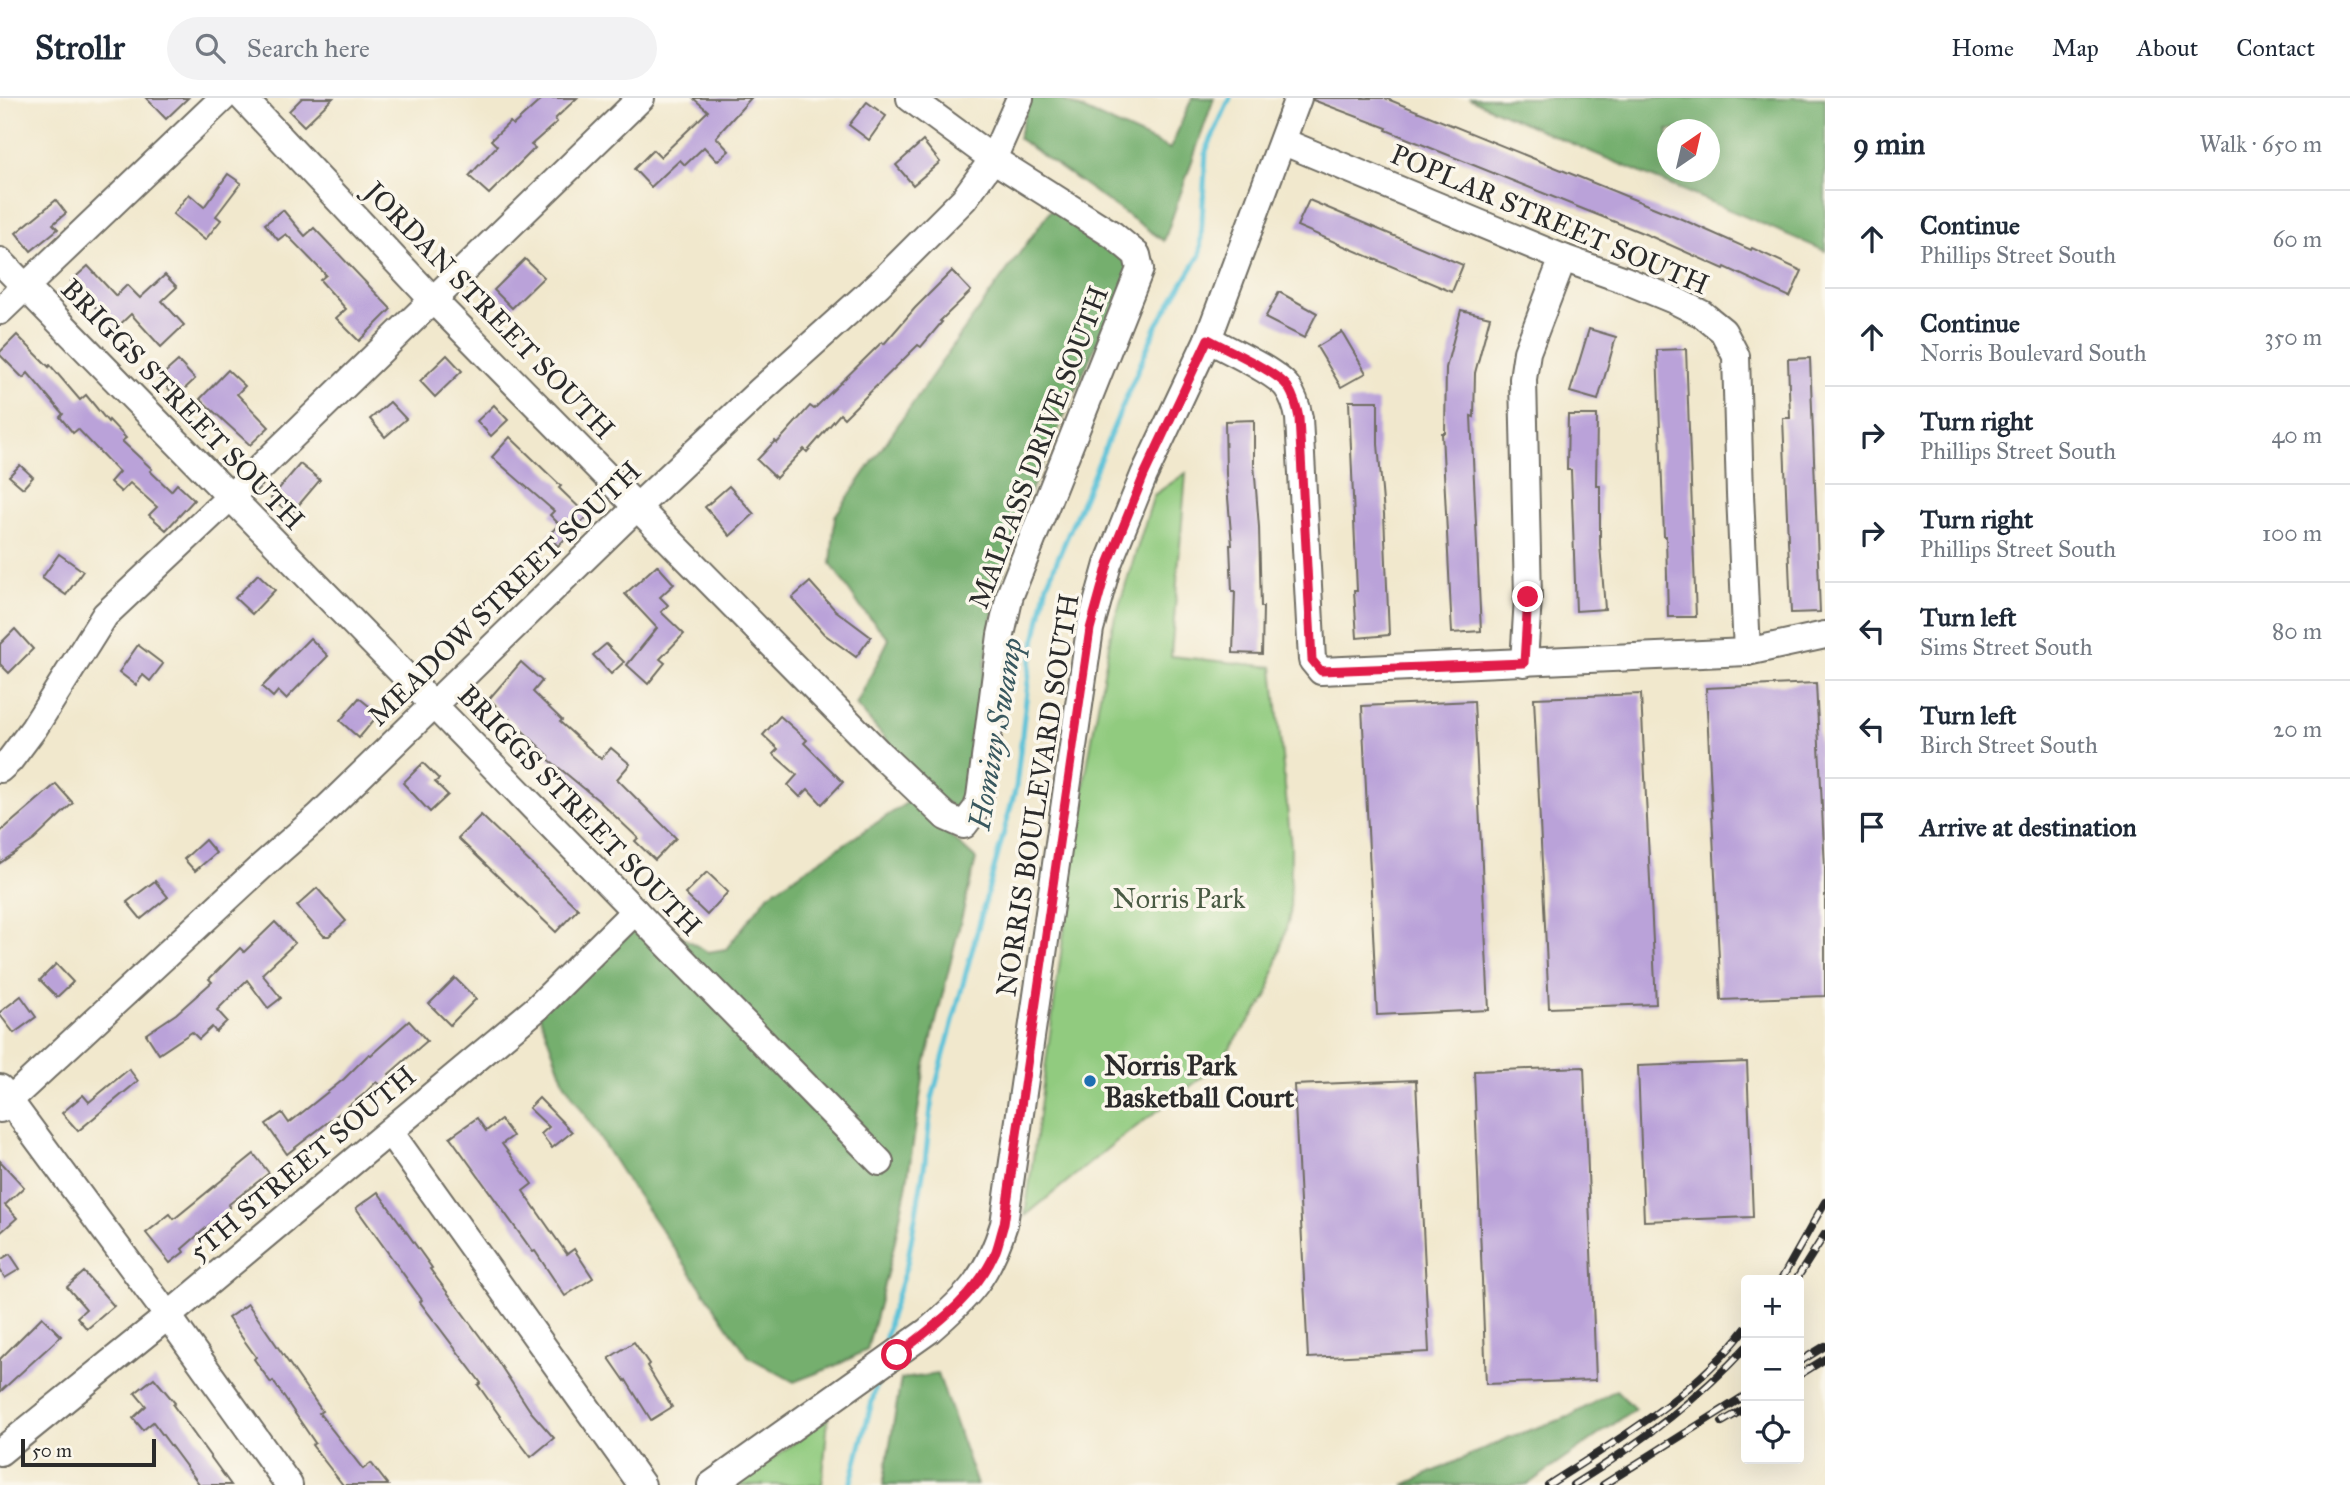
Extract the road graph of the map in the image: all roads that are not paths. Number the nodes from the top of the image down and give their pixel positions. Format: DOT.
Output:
graph roads {
  1 [pos="223,98"];
  2 [pos="243,98"];
  3 [pos="641,98"];
  4 [pos="910,98"];
  5 [pos="1020,98"];
  6 [pos="1298,98"];
  7 [pos="1284,142"];
  8 [pos="993,159"];
  9 [pos="1563,258"];
  10 [pos="0,261"];
  11 [pos="24,287"];
  12 [pos="433,300"];
  13 [pos="0,311"];
  14 [pos="1208,339"];
  15 [pos="230,497"];
  16 [pos="638,507"];
  17 [pos="1825,635"];
  18 [pos="1747,652"];
  19 [pos="1524,663"];
  20 [pos="433,704"];
  21 [pos="0,769"];
  22 [pos="964,825"];
  23 [pos="635,911"];
  24 [pos="3,1099"];
  25 [pos="390,1132"];
  26 [pos="880,1162"];
  27 [pos="168,1316"];
  28 [pos="0,1452"];
  29 [pos="289,1485"];
  30 [pos="642,1485"];
  31 [pos="711,1485"];
  1 -- 11 [label="street"];
  2 -- 12 [label="street, JORDAN STREET SOUTH"];
  3 -- 12 [label="street"];
  4 -- 8 [label="street"];
  5 -- 8 [label="street, MEADOW STREET SOUTH"];
  6 -- 7 [label="street, NORRIS BOULEVARD SOUTH"];
  7 -- 9 [label="street, POPLAR STREET SOUTH"];
  7 -- 14 [label="street, NORRIS BOULEVARD SOUTH"];
  8 -- 16 [label="street, MEADOW STREET SOUTH"];
  8 -- 22 [label="street, MALPASS DRIVE SOUTH"];
  9 -- 18 [label="street, POPLAR STREET SOUTH"];
  9 -- 19 [label="street"];
  10 -- 11 [label="street, BRIGGS STREET SOUTH"];
  11 -- 13 [label="street"];
  11 -- 15 [label="street, BRIGGS STREET SOUTH"];
  12 -- 15 [label="street"];
  12 -- 16 [label="street, JORDAN STREET SOUTH"];
  14 -- 19 [label="street"];
  14 -- 31 [label="street, NORRIS BOULEVARD SOUTH"];
  15 -- 20 [label="street, BRIGGS STREET SOUTH"];
  15 -- 21 [label="street"];
  16 -- 20 [label="street, MEADOW STREET SOUTH"];
  16 -- 22 [label="street, JORDAN STREET SOUTH"];
  17 -- 18 [label="street"];
  18 -- 19 [label="street"];
  20 -- 23 [label="street, BRIGGS STREET SOUTH"];
  20 -- 24 [label="street, MEADOW STREET SOUTH"];
  23 -- 25 [label="street, 5TH STREET SOUTH"];
  23 -- 26 [label="street, BRIGGS STREET SOUTH"];
  24 -- 27 [label="street"];
  25 -- 27 [label="street, 5TH STREET SOUTH"];
  25 -- 30 [label="street"];
  27 -- 28 [label="street, 5TH STREET SOUTH"];
  27 -- 29 [label="street"];
}
